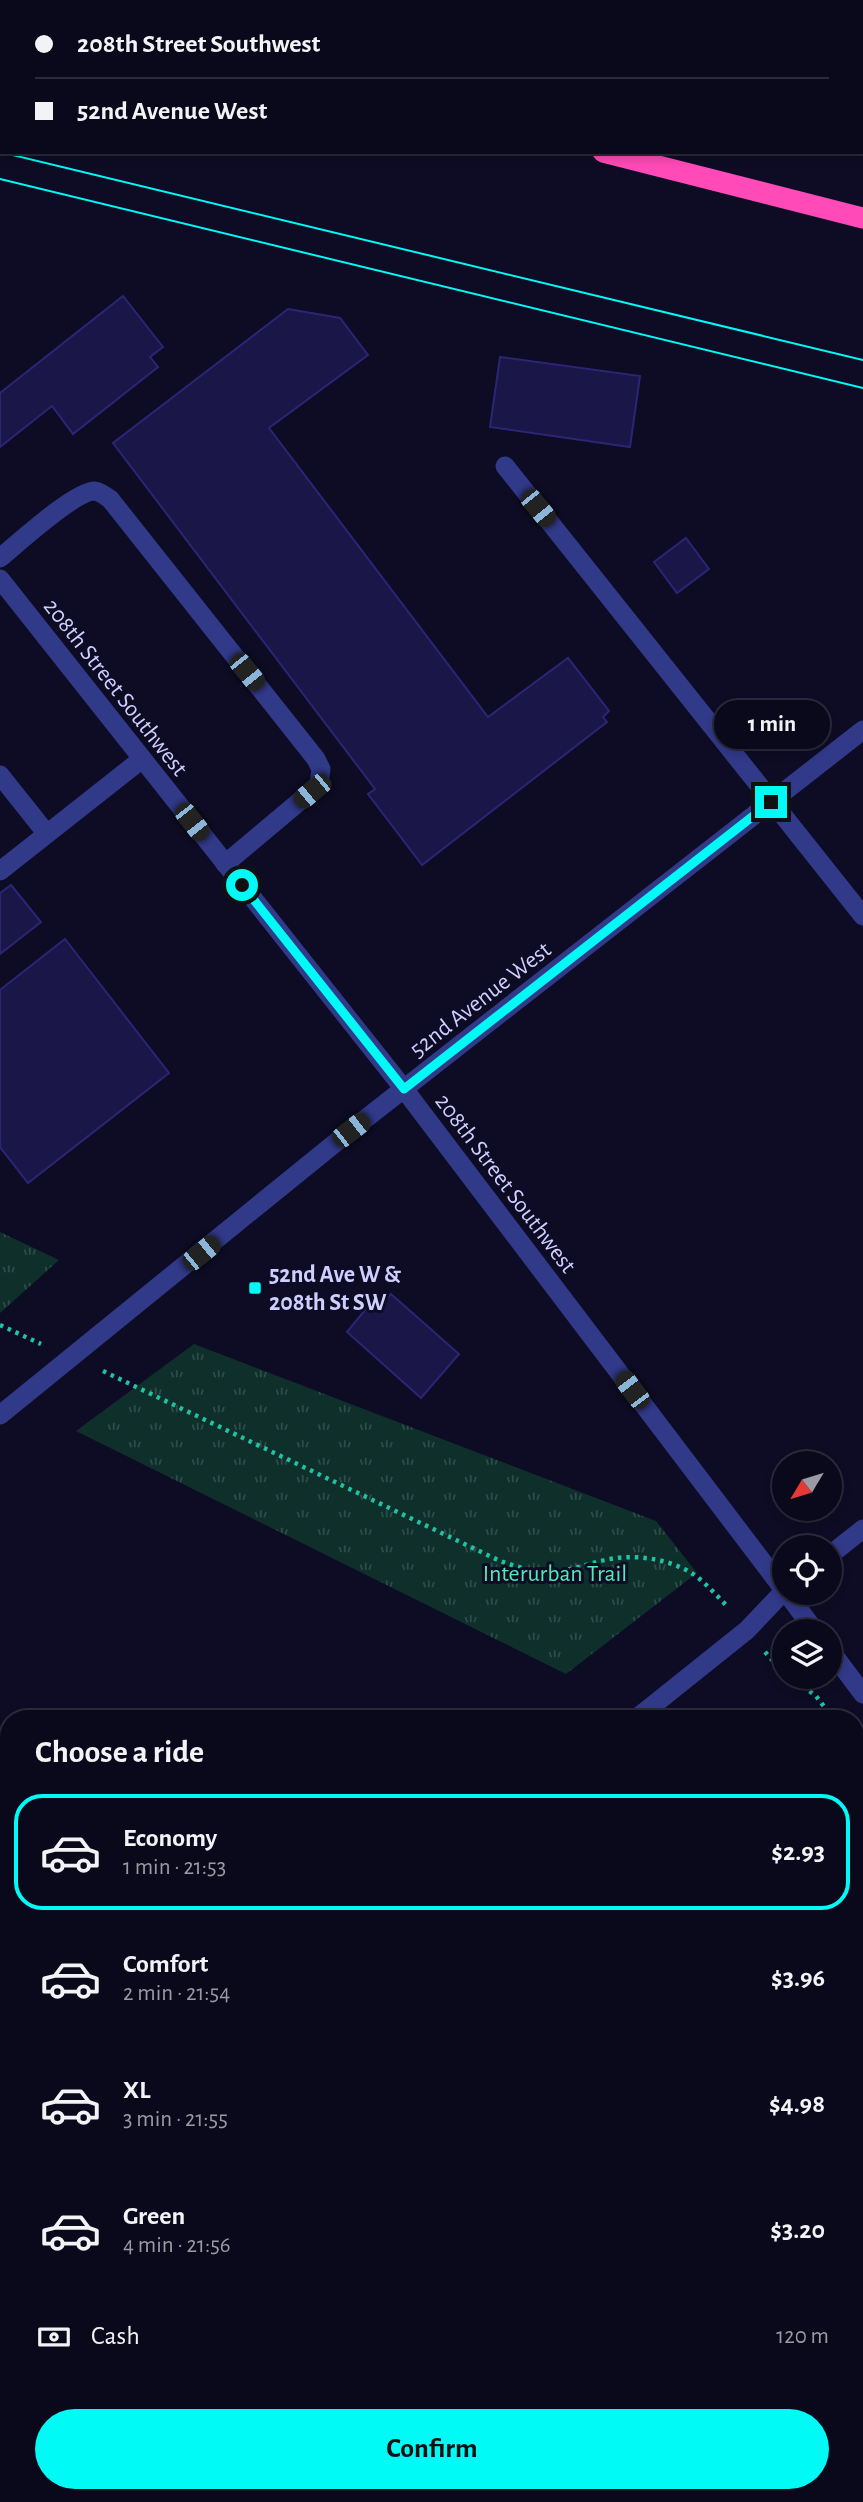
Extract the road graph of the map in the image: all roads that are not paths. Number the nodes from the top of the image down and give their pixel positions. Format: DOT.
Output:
graph roads {
  1 [pos="611,154"];
  2 [pos="863,218"];
  3 [pos="505,466"];
  4 [pos="0,558"];
  5 [pos="0,579"];
  6 [pos="863,730"];
  7 [pos="142,759"];
  8 [pos="0,775"];
  9 [pos="771,802"];
  10 [pos="47,834"];
  11 [pos="225,864"];
  12 [pos="0,871"];
  13 [pos="863,916"];
  14 [pos="404,1089"];
  15 [pos="0,1415"];
  16 [pos="863,1529"];
  17 [pos="842,1546"];
  18 [pos="772,1574"];
  19 [pos="772,1604"];
  20 [pos="842,1666"];
  21 [pos="863,1694"];
  22 [pos="647,1710"];
  1 -- 2 [label="highway"];
  3 -- 9 [label="street"];
  4 -- 11 [label="street"];
  5 -- 7 [label="street, 208th Street Southwest"];
  6 -- 9 [label="street, 52nd Avenue West"];
  7 -- 10 [label="street"];
  7 -- 11 [label="street, 208th Street Southwest"];
  8 -- 10 [label="street"];
  9 -- 13 [label="street"];
  9 -- 14 [label="street, 52nd Avenue West"];
  10 -- 12 [label="street"];
  11 -- 14 [label="street, 208th Street Southwest"];
  14 -- 15 [label="street, 52nd Avenue West"];
  14 -- 18 [label="street, 208th Street Southwest"];
  16 -- 17 [label="street"];
  19 -- 22 [label="street"];
  20 -- 21 [label="street"];
}
